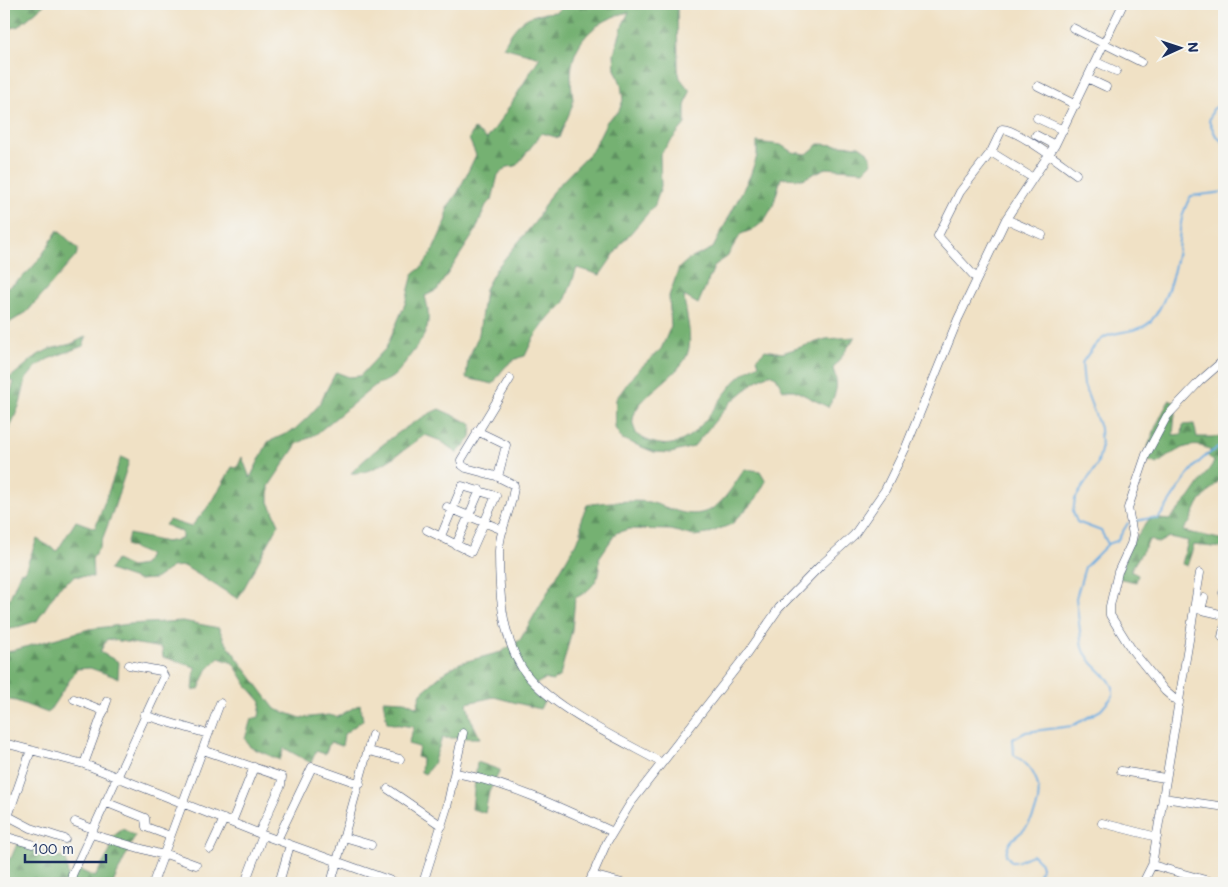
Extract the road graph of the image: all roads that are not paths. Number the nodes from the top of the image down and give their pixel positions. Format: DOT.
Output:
graph roads {
  1 [pos="1120,5"];
  2 [pos="1074,28"];
  3 [pos="1105,44"];
  4 [pos="1096,62"];
  5 [pos="1140,62"];
  6 [pos="1116,71"];
  7 [pos="1089,79"];
  8 [pos="1038,86"];
  9 [pos="1106,87"];
  10 [pos="1076,105"];
  11 [pos="1037,118"];
  12 [pos="1063,130"];
  13 [pos="1036,135"];
  14 [pos="1055,145"];
  15 [pos="990,152"];
  16 [pos="1048,154"];
  17 [pos="1076,174"];
  18 [pos="1032,178"];
  19 [pos="1006,219"];
  20 [pos="1042,235"];
  21 [pos="977,279"];
  22 [pos="1224,360"];
  23 [pos="510,378"];
  24 [pos="477,431"];
  25 [pos="498,477"];
  26 [pos="480,490"];
  27 [pos="450,509"];
  28 [pos="469,516"];
  29 [pos="486,523"];
  30 [pos="427,530"];
  31 [pos="503,530"];
  32 [pos="441,536"];
  33 [pos="456,545"];
  34 [pos="1200,573"];
  35 [pos="1204,598"];
  36 [pos="1198,609"];
  37 [pos="1224,615"];
  38 [pos="1224,628"];
  39 [pos="1224,638"];
  40 [pos="128,665"];
  41 [pos="74,699"];
  42 [pos="107,701"];
  43 [pos="220,703"];
  44 [pos="1179,703"];
  45 [pos="104,711"];
  46 [pos="144,715"];
  47 [pos="463,733"];
  48 [pos="208,734"];
  49 [pos="372,735"];
  50 [pos="4,742"];
  51 [pos="31,750"];
  52 [pos="203,750"];
  53 [pos="368,752"];
  54 [pos="400,759"];
  55 [pos="84,764"];
  56 [pos="662,764"];
  57 [pos="254,767"];
  58 [pos="1121,771"];
  59 [pos="456,774"];
  60 [pos="116,776"];
  61 [pos="1165,778"];
  62 [pos="360,784"];
  63 [pos="388,789"];
  64 [pos="1162,798"];
  65 [pos="105,802"];
  66 [pos="182,802"];
  67 [pos="1219,806"];
  68 [pos="7,814"];
  69 [pos="224,819"];
  70 [pos="75,822"];
  71 [pos="232,822"];
  72 [pos="1102,823"];
  73 [pos="442,826"];
  74 [pos="4,828"];
  75 [pos="92,832"];
  76 [pos="613,832"];
  77 [pos="261,834"];
  78 [pos="4,836"];
  79 [pos="170,836"];
  80 [pos="344,837"];
  81 [pos="1157,837"];
  82 [pos="65,839"];
  83 [pos="277,840"];
  84 [pos="32,844"];
  85 [pos="290,845"];
  86 [pos="371,846"];
  87 [pos="210,849"];
  88 [pos="163,854"];
  89 [pos="338,863"];
  90 [pos="196,865"];
  91 [pos="1152,865"];
  92 [pos="592,875"];
  93 [pos="1202,882"];
  94 [pos="72,883"];
  95 [pos="153,883"];
  96 [pos="244,883"];
  97 [pos="279,883"];
  98 [pos="331,883"];
  99 [pos="397,883"];
  100 [pos="423,883"];
  101 [pos="589,883"];
  102 [pos="622,883"];
  103 [pos="1143,883"];
  104 [pos="1216,883"];
  1 -- 3 [label="street"];
  2 -- 3 [label="street"];
  3 -- 4 [label="street"];
  3 -- 5 [label="street"];
  4 -- 6 [label="street"];
  4 -- 7 [label="street"];
  7 -- 9 [label="street"];
  7 -- 10 [label="street"];
  8 -- 10 [label="street"];
  10 -- 12 [label="street"];
  11 -- 12 [label="street"];
  12 -- 14 [label="street"];
  13 -- 14 [label="street"];
  14 -- 16 [label="street"];
  15 -- 16 [label="street"];
  15 -- 18 [label="street"];
  15 -- 21 [label="street"];
  16 -- 17 [label="street"];
  16 -- 18 [label="street"];
  18 -- 19 [label="street"];
  19 -- 20 [label="street"];
  19 -- 21 [label="street"];
  21 -- 56 [label="street"];
  22 -- 44 [label="street"];
  23 -- 24 [label="street"];
  24 -- 25 [label="street"];
  24 -- 25 [label="street"];
  25 -- 31 [label="street"];
  26 -- 27 [label="street"];
  26 -- 28 [label="street"];
  26 -- 29 [label="street"];
  27 -- 28 [label="street"];
  27 -- 32 [label="street"];
  28 -- 29 [label="street"];
  28 -- 33 [label="street"];
  29 -- 31 [label="street"];
  29 -- 33 [label="street"];
  30 -- 32 [label="street"];
  31 -- 56 [label="street"];
  32 -- 33 [label="street"];
  34 -- 36 [label="street"];
  35 -- 36 [label="street"];
  36 -- 37 [label="street"];
  36 -- 44 [label="street"];
  38 -- 39 [label="street"];
  40 -- 46 [label="street"];
  41 -- 45 [label="street"];
  42 -- 45 [label="street"];
  43 -- 48 [label="street"];
  44 -- 61 [label="street"];
  45 -- 55 [label="street"];
  46 -- 48 [label="street"];
  46 -- 60 [label="street"];
  47 -- 59 [label="street"];
  48 -- 52 [label="street"];
  49 -- 53 [label="street"];
  50 -- 51 [label="street"];
  51 -- 55 [label="street"];
  51 -- 68 [label="street"];
  52 -- 57 [label="street"];
  52 -- 66 [label="street"];
  53 -- 54 [label="street"];
  53 -- 62 [label="street"];
  55 -- 60 [label="street"];
  56 -- 76 [label="street"];
  57 -- 71 [label="street"];
  57 -- 77 [label="street"];
  58 -- 61 [label="street"];
  59 -- 73 [label="street"];
  59 -- 76 [label="street"];
  60 -- 65 [label="street"];
  60 -- 66 [label="street"];
  61 -- 64 [label="street"];
  62 -- 80 [label="street"];
  62 -- 83 [label="street"];
  63 -- 73 [label="street"];
  64 -- 67 [label="street"];
  64 -- 81 [label="street"];
  65 -- 75 [label="street"];
  65 -- 79 [label="street"];
  66 -- 69 [label="street"];
  66 -- 79 [label="street"];
  68 -- 74 [label="street"];
  68 -- 82 [label="street"];
  69 -- 71 [label="street"];
  69 -- 87 [label="street"];
  70 -- 75 [label="street"];
  71 -- 77 [label="street"];
  72 -- 81 [label="street"];
  73 -- 100 [label="street"];
  75 -- 88 [label="street"];
  75 -- 94 [label="street"];
  76 -- 92 [label="street"];
  77 -- 83 [label="street"];
  77 -- 96 [label="street"];
  78 -- 84 [label="street"];
  79 -- 88 [label="street"];
  80 -- 86 [label="street"];
  80 -- 89 [label="street"];
  81 -- 91 [label="street"];
  83 -- 85 [label="street"];
  85 -- 89 [label="street"];
  85 -- 97 [label="street"];
  88 -- 90 [label="street"];
  88 -- 95 [label="street"];
  89 -- 98 [label="street"];
  89 -- 99 [label="street"];
  91 -- 93 [label="street"];
  91 -- 103 [label="street"];
  92 -- 101 [label="street"];
  92 -- 102 [label="street"];
  93 -- 104 [label="street"];
}
